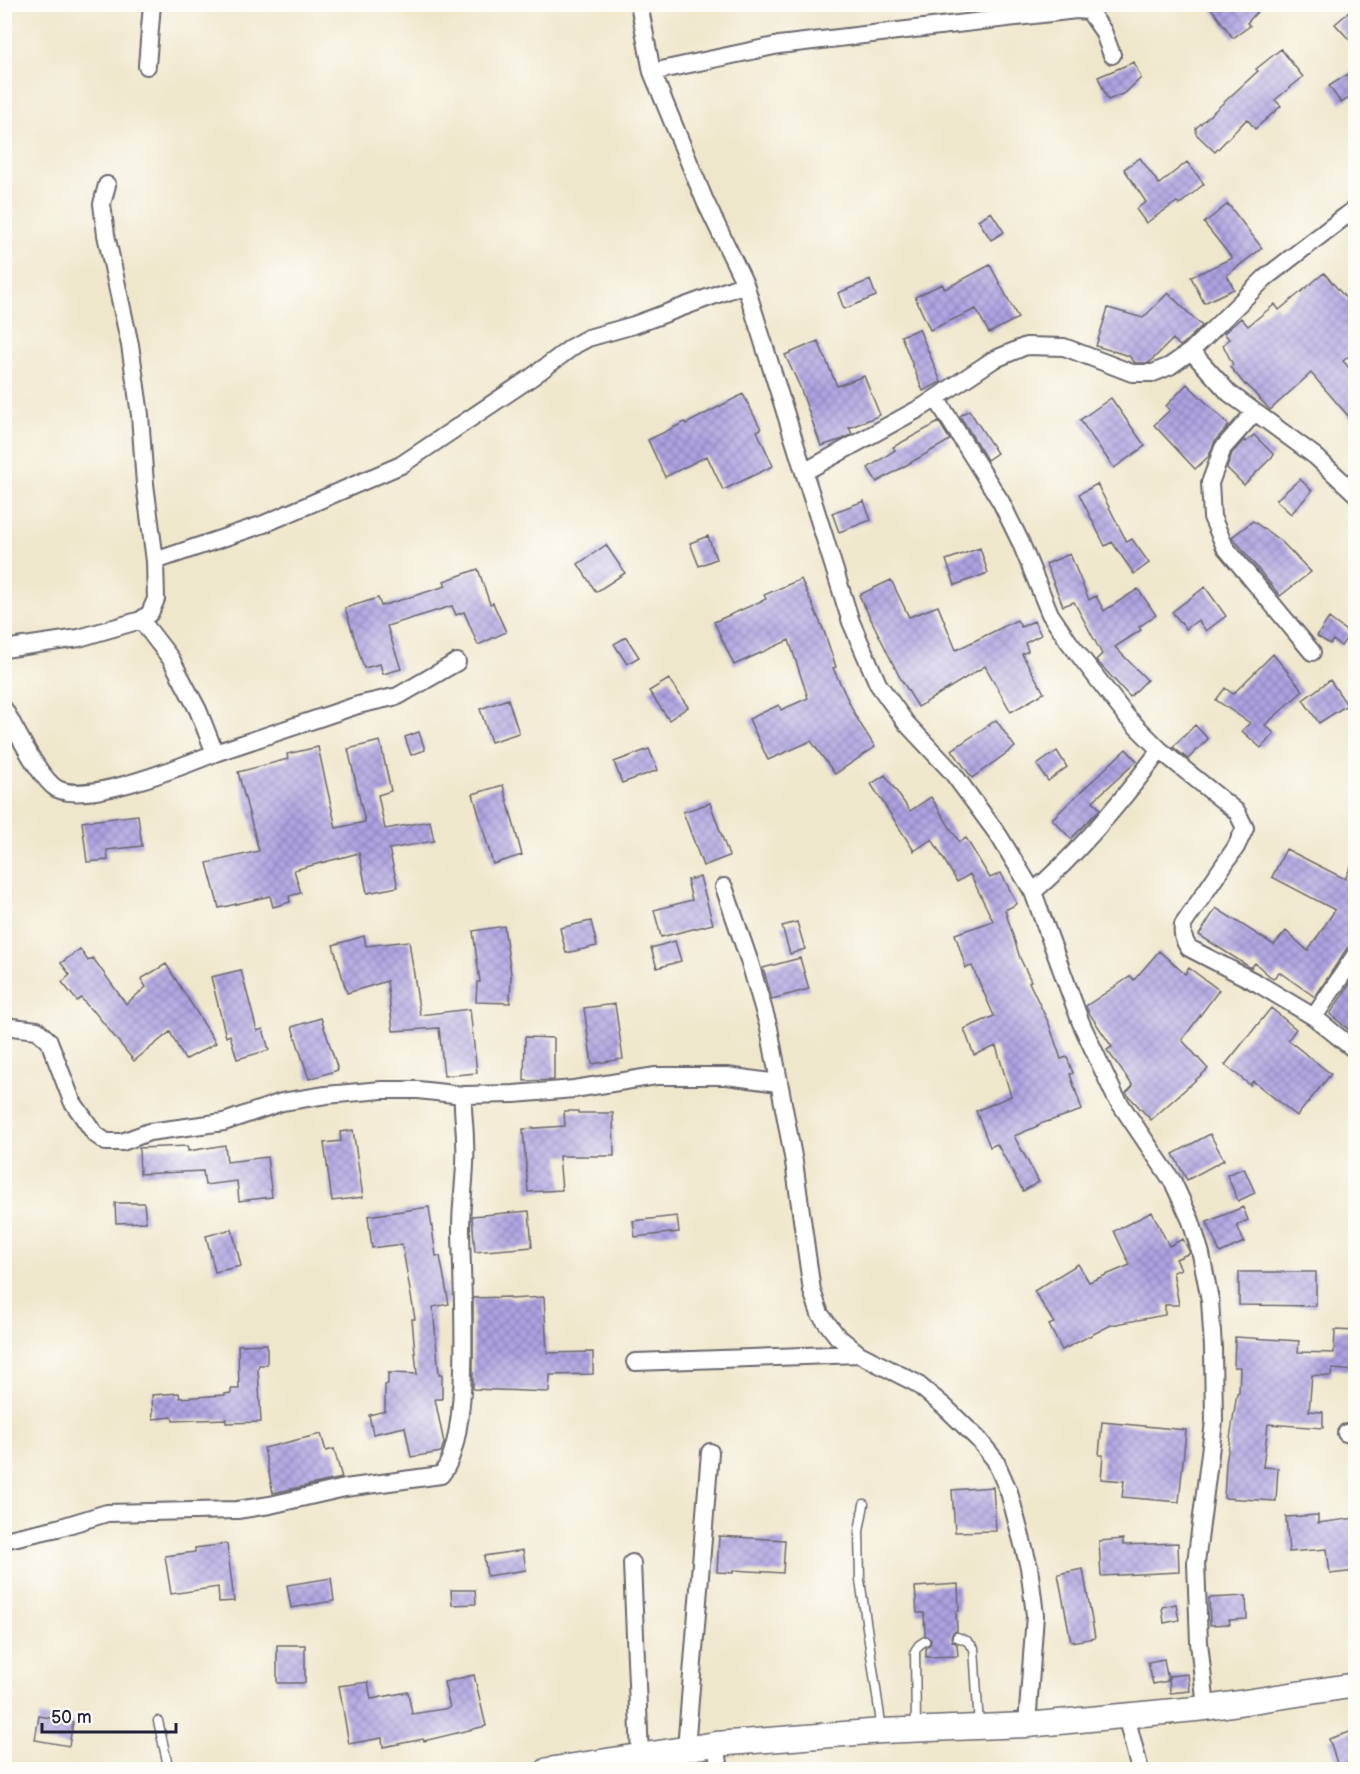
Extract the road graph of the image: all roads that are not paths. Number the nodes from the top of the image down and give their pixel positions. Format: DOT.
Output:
graph roads {
  1 [pos="152,4"];
  2 [pos="639,4"];
  3 [pos="1095,8"];
  4 [pos="1112,55"];
  5 [pos="147,66"];
  6 [pos="651,72"];
  7 [pos="106,185"];
  8 [pos="1355,210"];
  9 [pos="746,284"];
  10 [pos="1191,351"];
  11 [pos="936,398"];
  12 [pos="1254,413"];
  13 [pos="804,472"];
  14 [pos="1356,494"];
  15 [pos="155,561"];
  16 [pos="141,620"];
  17 [pos="4,649"];
  18 [pos="1312,652"];
  19 [pos="457,662"];
  20 [pos="4,709"];
  21 [pos="1160,750"];
  22 [pos="215,753"];
  23 [pos="724,886"];
  24 [pos="1033,892"];
  25 [pos="1356,954"];
  26 [pos="1314,1017"];
  27 [pos="4,1026"];
  28 [pos="1356,1051"];
  29 [pos="778,1083"];
  30 [pos="463,1095"];
  31 [pos="859,1354"];
  32 [pos="635,1362"];
  33 [pos="710,1452"];
  34 [pos="864,1504"];
  35 [pos="4,1540"];
  36 [pos="632,1563"];
  37 [pos="957,1637"];
  38 [pos="925,1641"];
  39 [pos="1356,1686"];
  40 [pos="1206,1708"];
  41 [pos="1126,1716"];
  42 [pos="158,1721"];
  43 [pos="1027,1725"];
  44 [pos="979,1727"];
  45 [pos="916,1730"];
  46 [pos="882,1731"];
  47 [pos="716,1744"];
  48 [pos="686,1749"];
  49 [pos="640,1756"];
  50 [pos="169,1770"];
  51 [pos="548,1770"];
  52 [pos="720,1770"];
  53 [pos="1140,1770"];
  1 -- 5 [label="street"];
  2 -- 6 [label="street"];
  3 -- 4 [label="street"];
  3 -- 6 [label="street"];
  6 -- 9 [label="street"];
  7 -- 15 [label="street"];
  8 -- 10 [label="street"];
  9 -- 13 [label="street"];
  9 -- 15 [label="street"];
  10 -- 11 [label="street"];
  10 -- 12 [label="street"];
  11 -- 13 [label="street"];
  11 -- 21 [label="street"];
  12 -- 14 [label="street"];
  12 -- 18 [label="street"];
  13 -- 24 [label="street"];
  15 -- 16 [label="street"];
  16 -- 17 [label="street"];
  16 -- 22 [label="street"];
  19 -- 22 [label="street"];
  20 -- 22 [label="street"];
  21 -- 24 [label="street"];
  21 -- 26 [label="street"];
  23 -- 29 [label="street"];
  24 -- 40 [label="street"];
  25 -- 26 [label="street"];
  26 -- 28 [label="street"];
  27 -- 30 [label="street"];
  29 -- 30 [label="street"];
  29 -- 31 [label="street"];
  30 -- 35 [label="street"];
  31 -- 32 [label="street"];
  31 -- 43 [label="street"];
  33 -- 48 [label="street"];
  34 -- 46 [label="lane"];
  36 -- 49 [label="street"];
  37 -- 44 [label="lane"];
  38 -- 45 [label="lane"];
  39 -- 40 [label="main road"];
  40 -- 41 [label="main road"];
  41 -- 43 [label="main road"];
  41 -- 53 [label="street"];
  42 -- 50 [label="lane"];
  43 -- 44 [label="main road"];
  44 -- 45 [label="main road"];
  45 -- 46 [label="main road"];
  46 -- 47 [label="main road"];
  47 -- 48 [label="main road"];
  47 -- 52 [label="street"];
  48 -- 49 [label="main road"];
  49 -- 51 [label="main road"];
}
